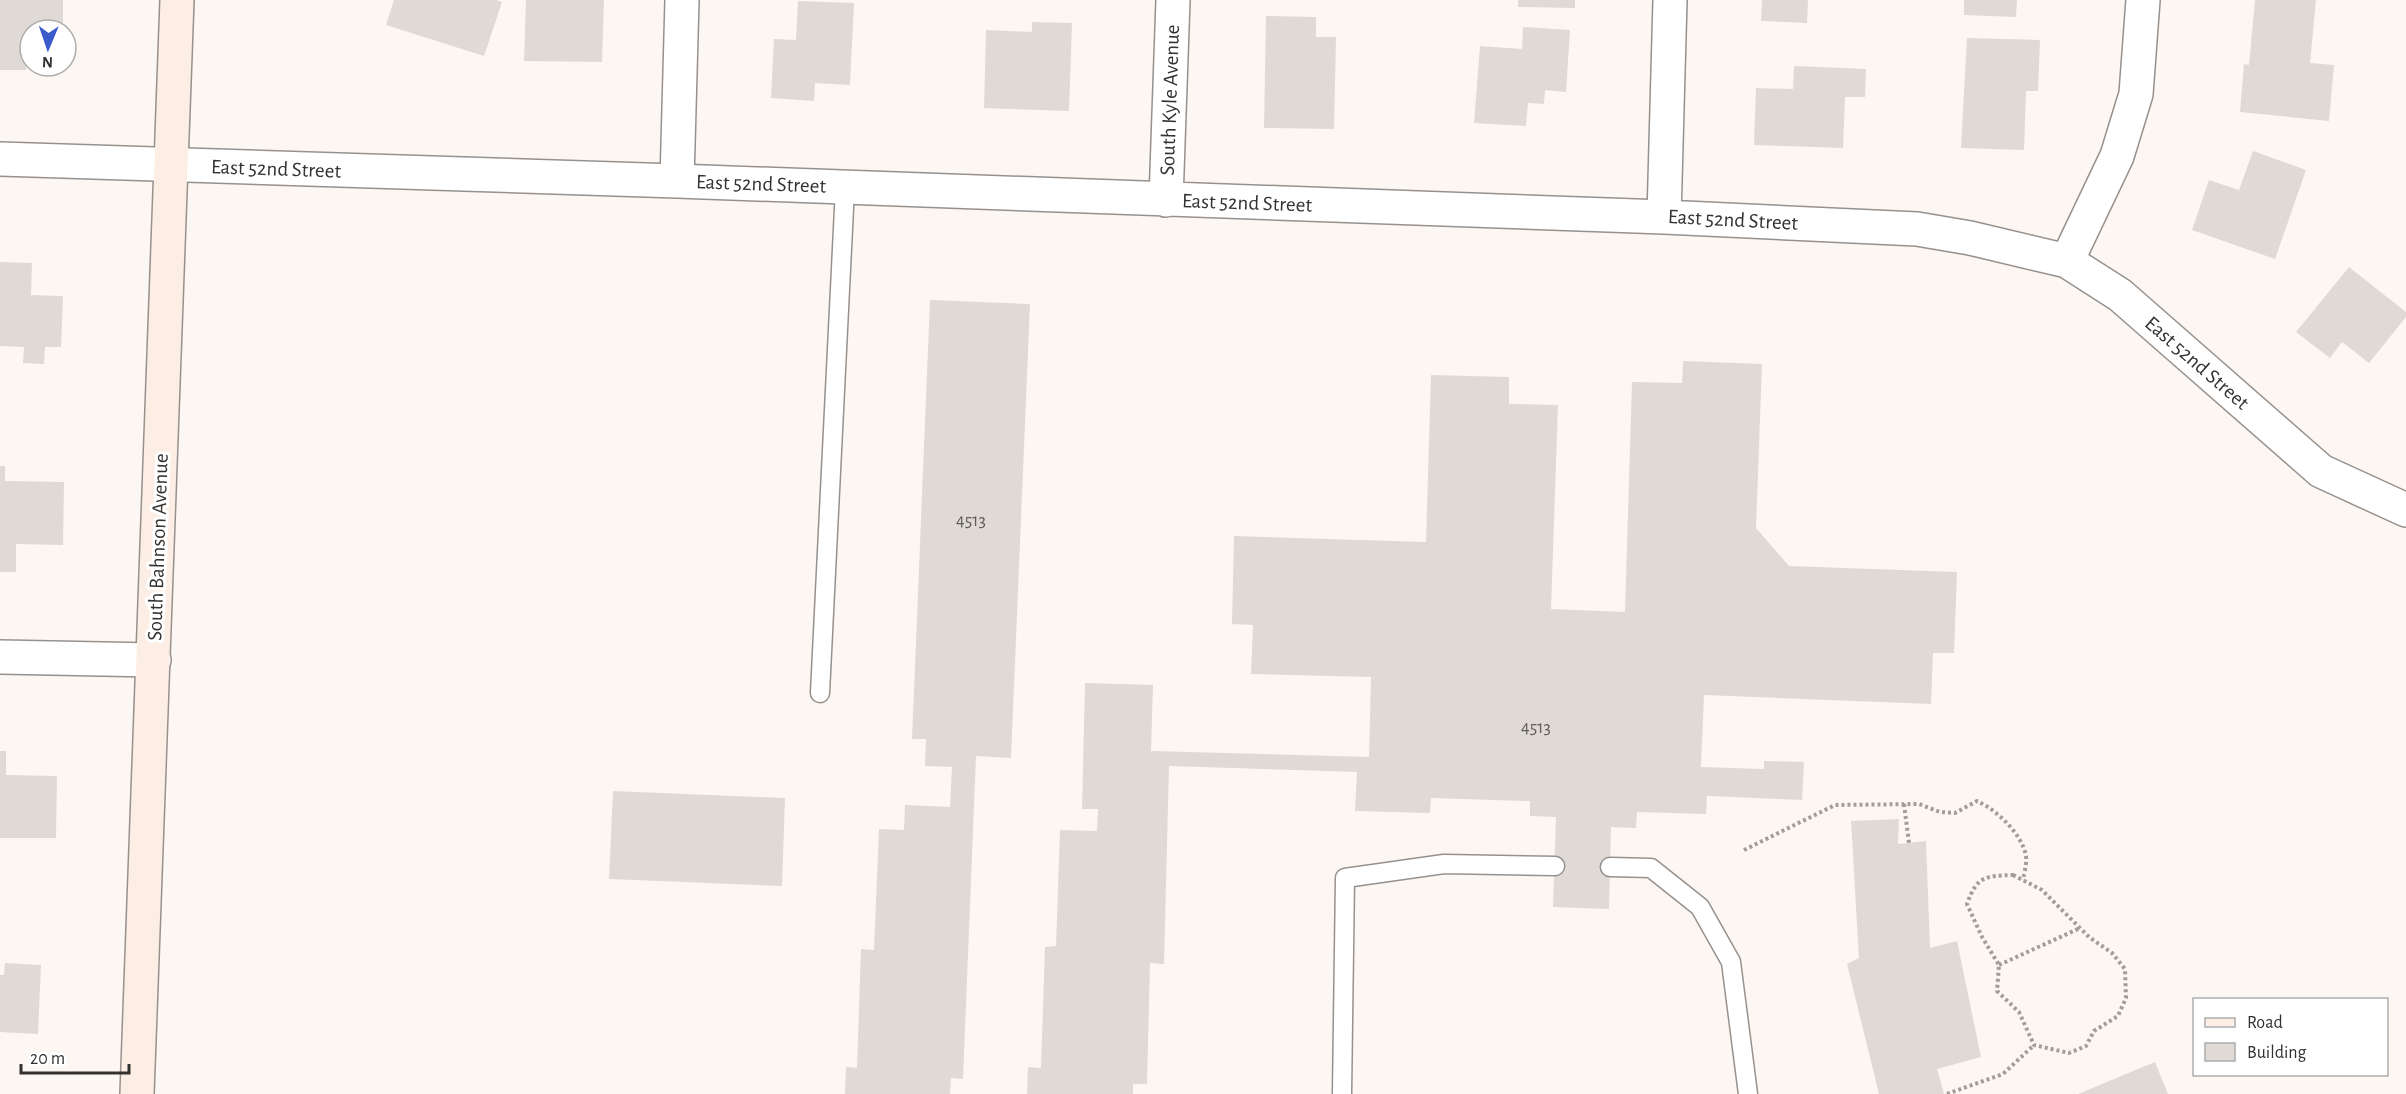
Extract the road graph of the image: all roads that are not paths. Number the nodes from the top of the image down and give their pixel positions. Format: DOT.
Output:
graph roads {
  1 [pos="177,0"];
  2 [pos="682,0"];
  3 [pos="1173,0"];
  4 [pos="1671,0"];
  5 [pos="2143,0"];
  6 [pos="0,159"];
  7 [pos="171,166"];
  8 [pos="677,181"];
  9 [pos="845,188"];
  10 [pos="1166,200"];
  11 [pos="1664,217"];
  12 [pos="2067,261"];
  13 [pos="2406,510"];
  14 [pos="0,657"];
  15 [pos="154,660"];
  16 [pos="820,693"];
  17 [pos="1555,866"];
  18 [pos="1610,867"];
  19 [pos="137,1094"];
  20 [pos="1341,1094"];
  21 [pos="1748,1094"];
  1 -- 7 [label="street, South Bahnson Avenue"];
  2 -- 8 [label="street"];
  3 -- 10 [label="street, South Kyle Avenue"];
  4 -- 11 [label="street"];
  5 -- 12 [label="street"];
  6 -- 7 [label="street, East 52nd Street"];
  7 -- 8 [label="street, East 52nd Street"];
  7 -- 15 [label="street, South Bahnson Avenue"];
  8 -- 9 [label="street, East 52nd Street"];
  9 -- 10 [label="street, East 52nd Street"];
  9 -- 16 [label="lane"];
  10 -- 11 [label="street, East 52nd Street"];
  11 -- 12 [label="street, East 52nd Street"];
  12 -- 13 [label="street, East 52nd Street"];
  14 -- 15 [label="street"];
  15 -- 19 [label="street, South Bahnson Avenue"];
  17 -- 20 [label="lane"];
  18 -- 21 [label="lane"];
}
